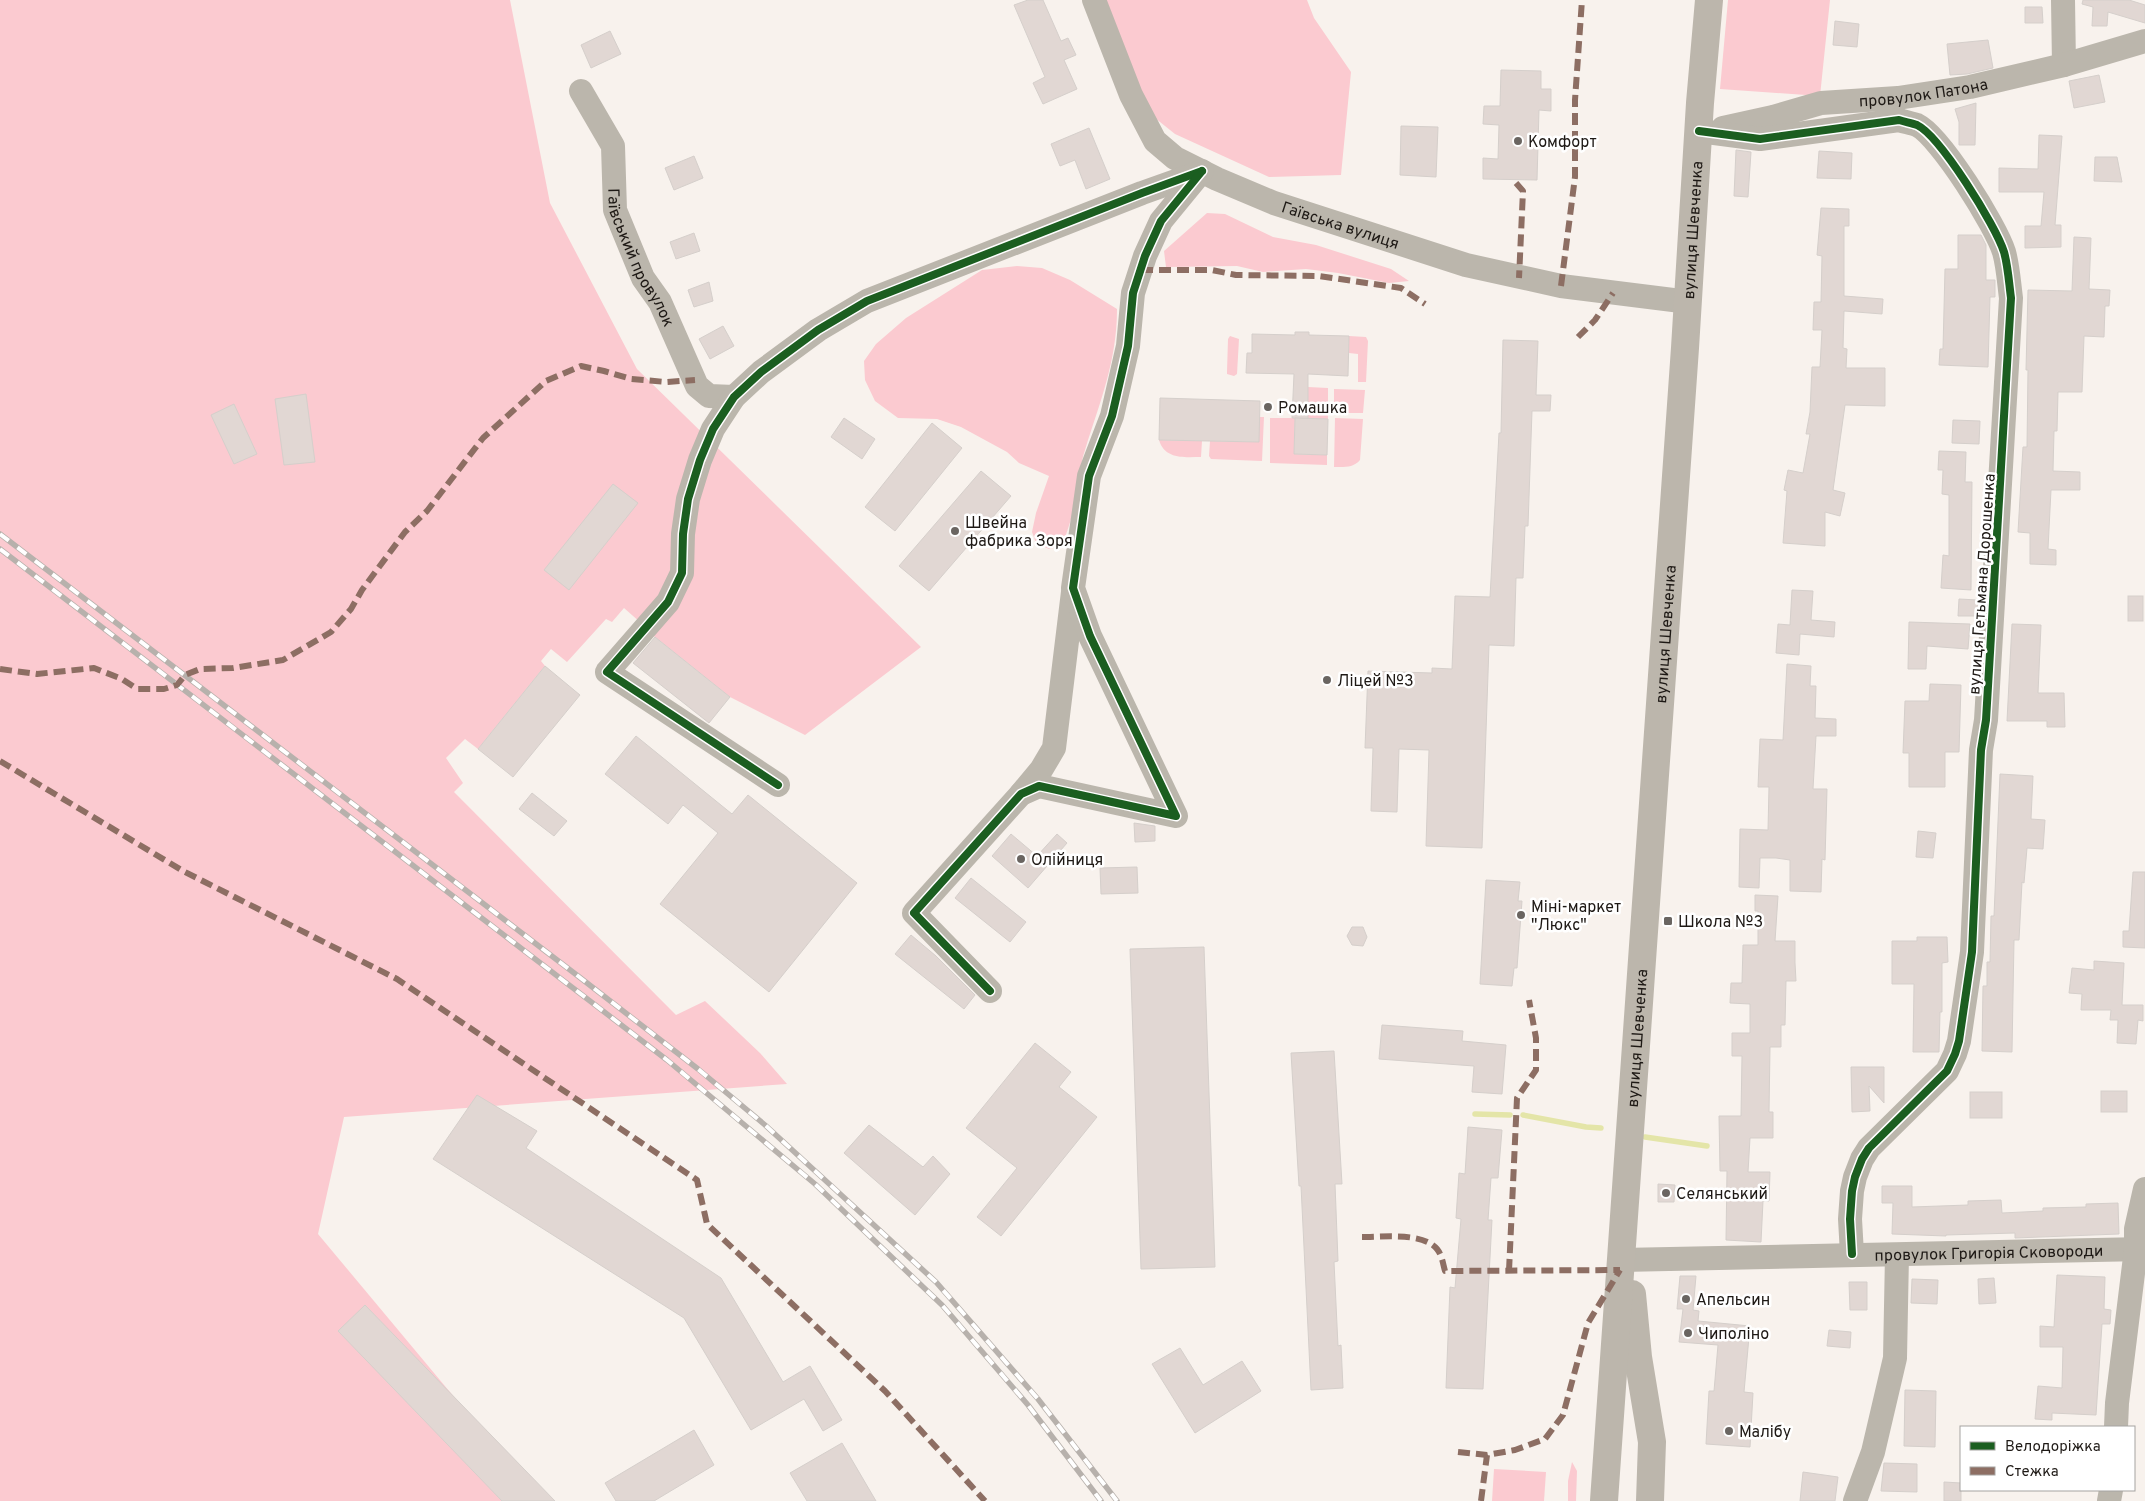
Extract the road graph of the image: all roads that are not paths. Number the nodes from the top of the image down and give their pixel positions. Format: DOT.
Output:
graph roads {
  1 [pos="1094,0"];
  2 [pos="1709,0"];
  3 [pos="2063,0"];
  4 [pos="2145,41"];
  5 [pos="2064,64"];
  6 [pos="581,91"];
  7 [pos="1699,131"];
  8 [pos="1202,171"];
  9 [pos="1688,302"];
  10 [pos="734,397"];
  11 [pos="1073,588"];
  12 [pos="778,784"];
  13 [pos="1021,794"];
  14 [pos="990,991"];
  15 [pos="2145,1189"];
  16 [pos="2141,1249"];
  17 [pos="1852,1254"];
  18 [pos="1897,1255"];
  19 [pos="1621,1265"];
  20 [pos="2116,1426"];
  21 [pos="1604,1501"];
  22 [pos="1650,1501"];
  23 [pos="1856,1501"];
  1 -- 8 [label="street, Гаївська вулиця"];
  2 -- 7 [label="main road, вулиця Шевченка"];
  3 -- 5 [label="street"];
  4 -- 5 [label="street, провулок Патона"];
  5 -- 7 [label="street, провулок Патона"];
  6 -- 10 [label="street, Гаївський провулок"];
  7 -- 9 [label="main road, вулиця Шевченка"];
  7 -- 17 [label="street, вулиця Гетьмана Дорошенка"];
  8 -- 9 [label="street, Гаївська вулиця"];
  8 -- 10 [label="street"];
  8 -- 11 [label="street"];
  9 -- 19 [label="main road, вулиця Шевченка"];
  10 -- 12 [label="street"];
  11 -- 13 [label="street"];
  11 -- 13 [label="street"];
  13 -- 14 [label="street"];
  15 -- 16 [label="street"];
  16 -- 18 [label="street, провулок Григорія Сковороди"];
  16 -- 20 [label="street"];
  17 -- 18 [label="street, провулок Григорія Сковороди"];
  17 -- 19 [label="street, провулок Григорія Сковороди"];
  18 -- 23 [label="street"];
  19 -- 21 [label="main road, вулиця Шевченка"];
  19 -- 22 [label="main road"];
}
